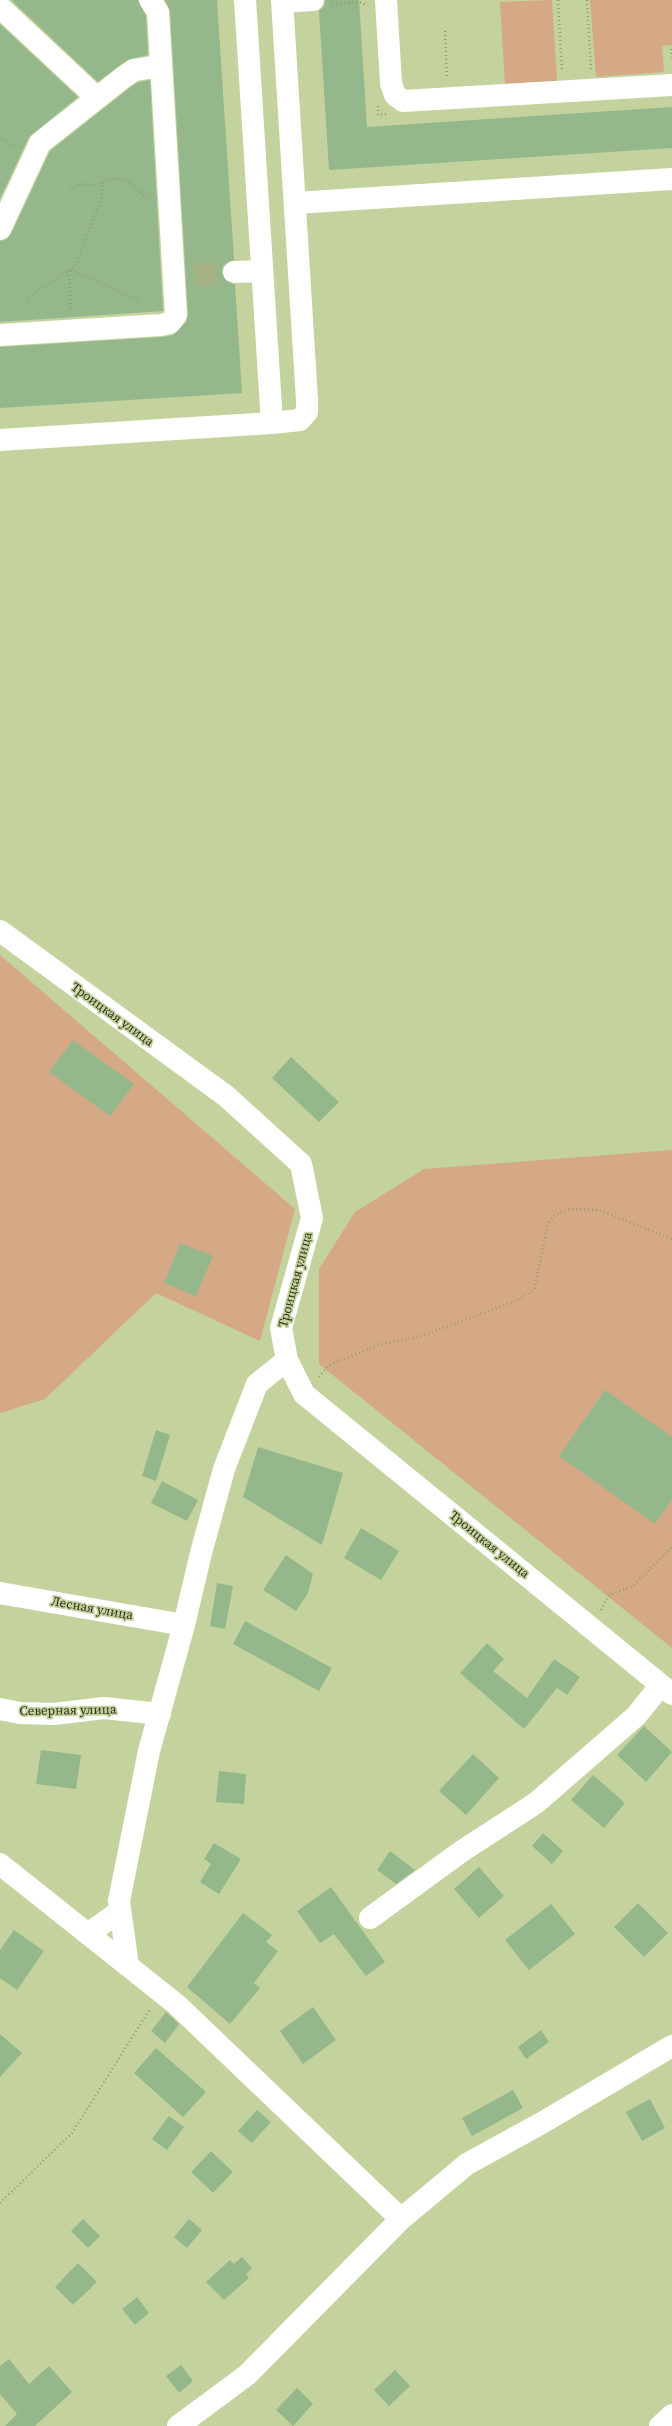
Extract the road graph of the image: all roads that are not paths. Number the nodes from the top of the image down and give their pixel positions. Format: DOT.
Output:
graph roads {
  1 [pos="150,0"];
  2 [pos="245,0"];
  3 [pos="282,1"];
  4 [pos="319,2"];
  5 [pos="378,5"];
  6 [pos="2,10"];
  7 [pos="162,66"];
  8 [pos="672,85"];
  9 [pos="97,98"];
  10 [pos="672,179"];
  11 [pos="295,203"];
  12 [pos="0,229"];
  13 [pos="262,271"];
  14 [pos="234,272"];
  15 [pos="0,335"];
  16 [pos="272,423"];
  17 [pos="0,440"];
  18 [pos="0,931"];
  19 [pos="287,1360"];
  20 [pos="0,1594"];
  21 [pos="184,1625"];
  22 [pos="666,1690"];
  23 [pos="0,1709"];
  24 [pos="160,1714"];
  25 [pos="0,1864"];
  26 [pos="120,1911"];
  27 [pos="370,1918"];
  28 [pos="88,1934"];
  29 [pos="128,1966"];
  30 [pos="672,2046"];
  31 [pos="401,2219"];
  32 [pos="672,2415"];
  33 [pos="178,2426"];
  34 [pos="660,2426"];
  1 -- 7 [label="street"];
  2 -- 13 [label="street"];
  3 -- 4 [label="street"];
  3 -- 11 [label="street"];
  5 -- 8 [label="street"];
  6 -- 9 [label="street"];
  7 -- 9 [label="street"];
  7 -- 15 [label="street"];
  9 -- 12 [label="street"];
  10 -- 11 [label="street"];
  11 -- 16 [label="street"];
  13 -- 14 [label="street"];
  13 -- 16 [label="street"];
  16 -- 17 [label="street"];
  18 -- 19 [label="street, Троицкая улица"];
  19 -- 21 [label="street"];
  19 -- 22 [label="street, Троицкая улица"];
  20 -- 21 [label="street, Лесная улица"];
  21 -- 24 [label="street"];
  22 -- 27 [label="street"];
  23 -- 24 [label="street, Северная улица"];
  24 -- 26 [label="street"];
  25 -- 28 [label="street"];
  26 -- 28 [label="street"];
  26 -- 29 [label="street"];
  28 -- 29 [label="street"];
  29 -- 31 [label="street"];
  30 -- 31 [label="street"];
  31 -- 33 [label="street"];
  32 -- 34 [label="street"];
}
